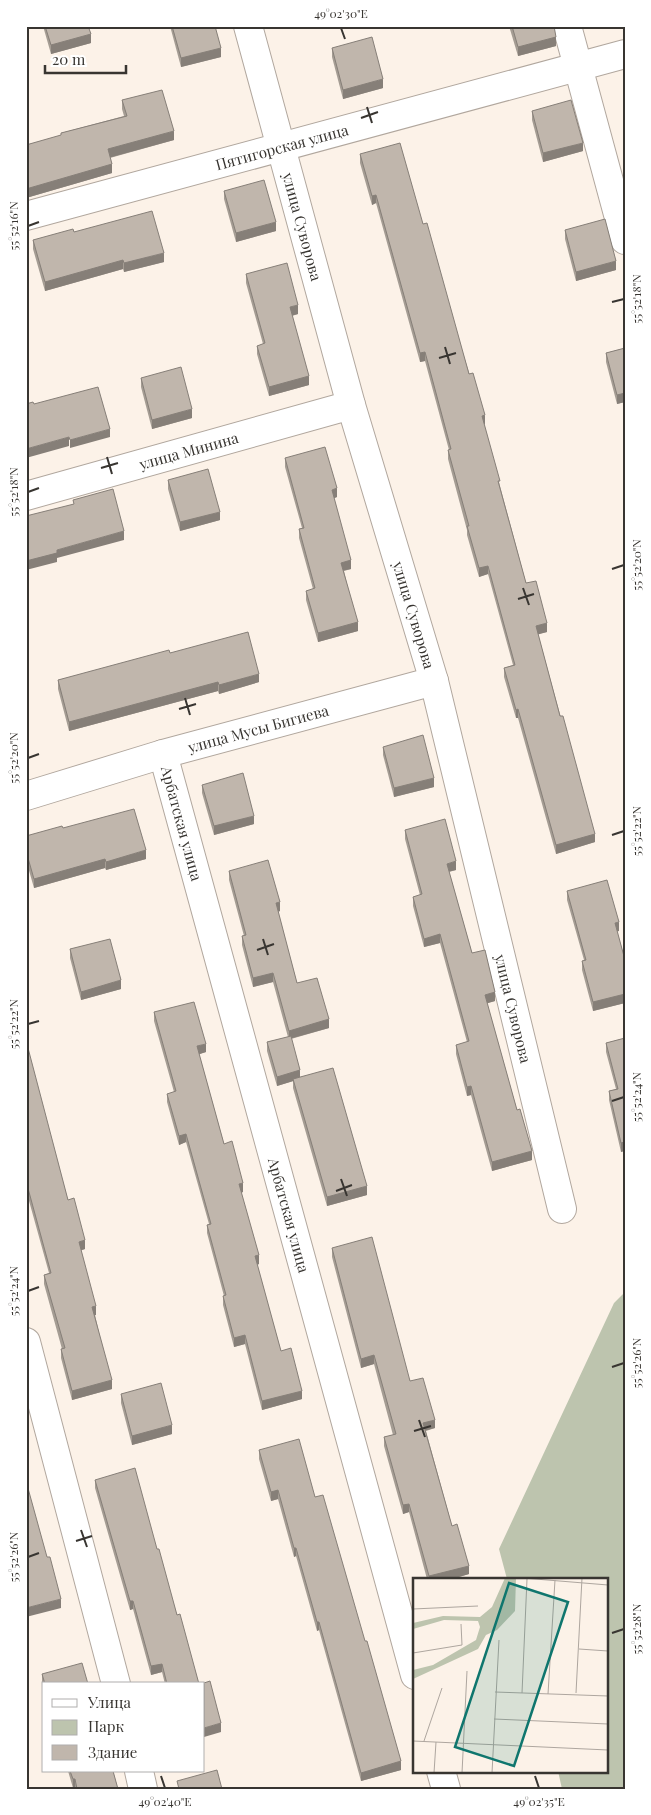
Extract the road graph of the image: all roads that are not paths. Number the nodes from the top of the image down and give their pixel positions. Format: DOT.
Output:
graph roads {
  1 [pos="248,26"];
  2 [pos="567,26"];
  3 [pos="625,54"];
  4 [pos="577,66"];
  5 [pos="280,146"];
  6 [pos="26,216"];
  7 [pos="625,240"];
  8 [pos="351,406"];
  9 [pos="26,496"];
  10 [pos="434,681"];
  11 [pos="163,754"];
  12 [pos="26,796"];
  13 [pos="562,1209"];
  14 [pos="26,1342"];
  15 [pos="413,1668"];
  16 [pos="115,1682"];
  17 [pos="139,1772"];
  18 [pos="441,1772"];
  19 [pos="143,1789"];
  20 [pos="446,1789"];
  1 -- 5 [label="street, улица Суворова"];
  2 -- 4 [label="street"];
  3 -- 4 [label="street, Пятигорская улица"];
  4 -- 5 [label="street, Пятигорская улица"];
  4 -- 7 [label="street"];
  5 -- 6 [label="street, Пятигорская улица"];
  5 -- 8 [label="street, улица Суворова"];
  8 -- 9 [label="street, улица Минина"];
  8 -- 10 [label="street, улица Суворова"];
  10 -- 11 [label="street, улица Мусы Бигиева"];
  10 -- 13 [label="street, улица Суворова"];
  11 -- 12 [label="street, улица Мусы Бигиева"];
  11 -- 15 [label="street, Арбатская улица"];
  14 -- 16 [label="street"];
  17 -- 19 [label="street"];
  18 -- 20 [label="street"];
}
